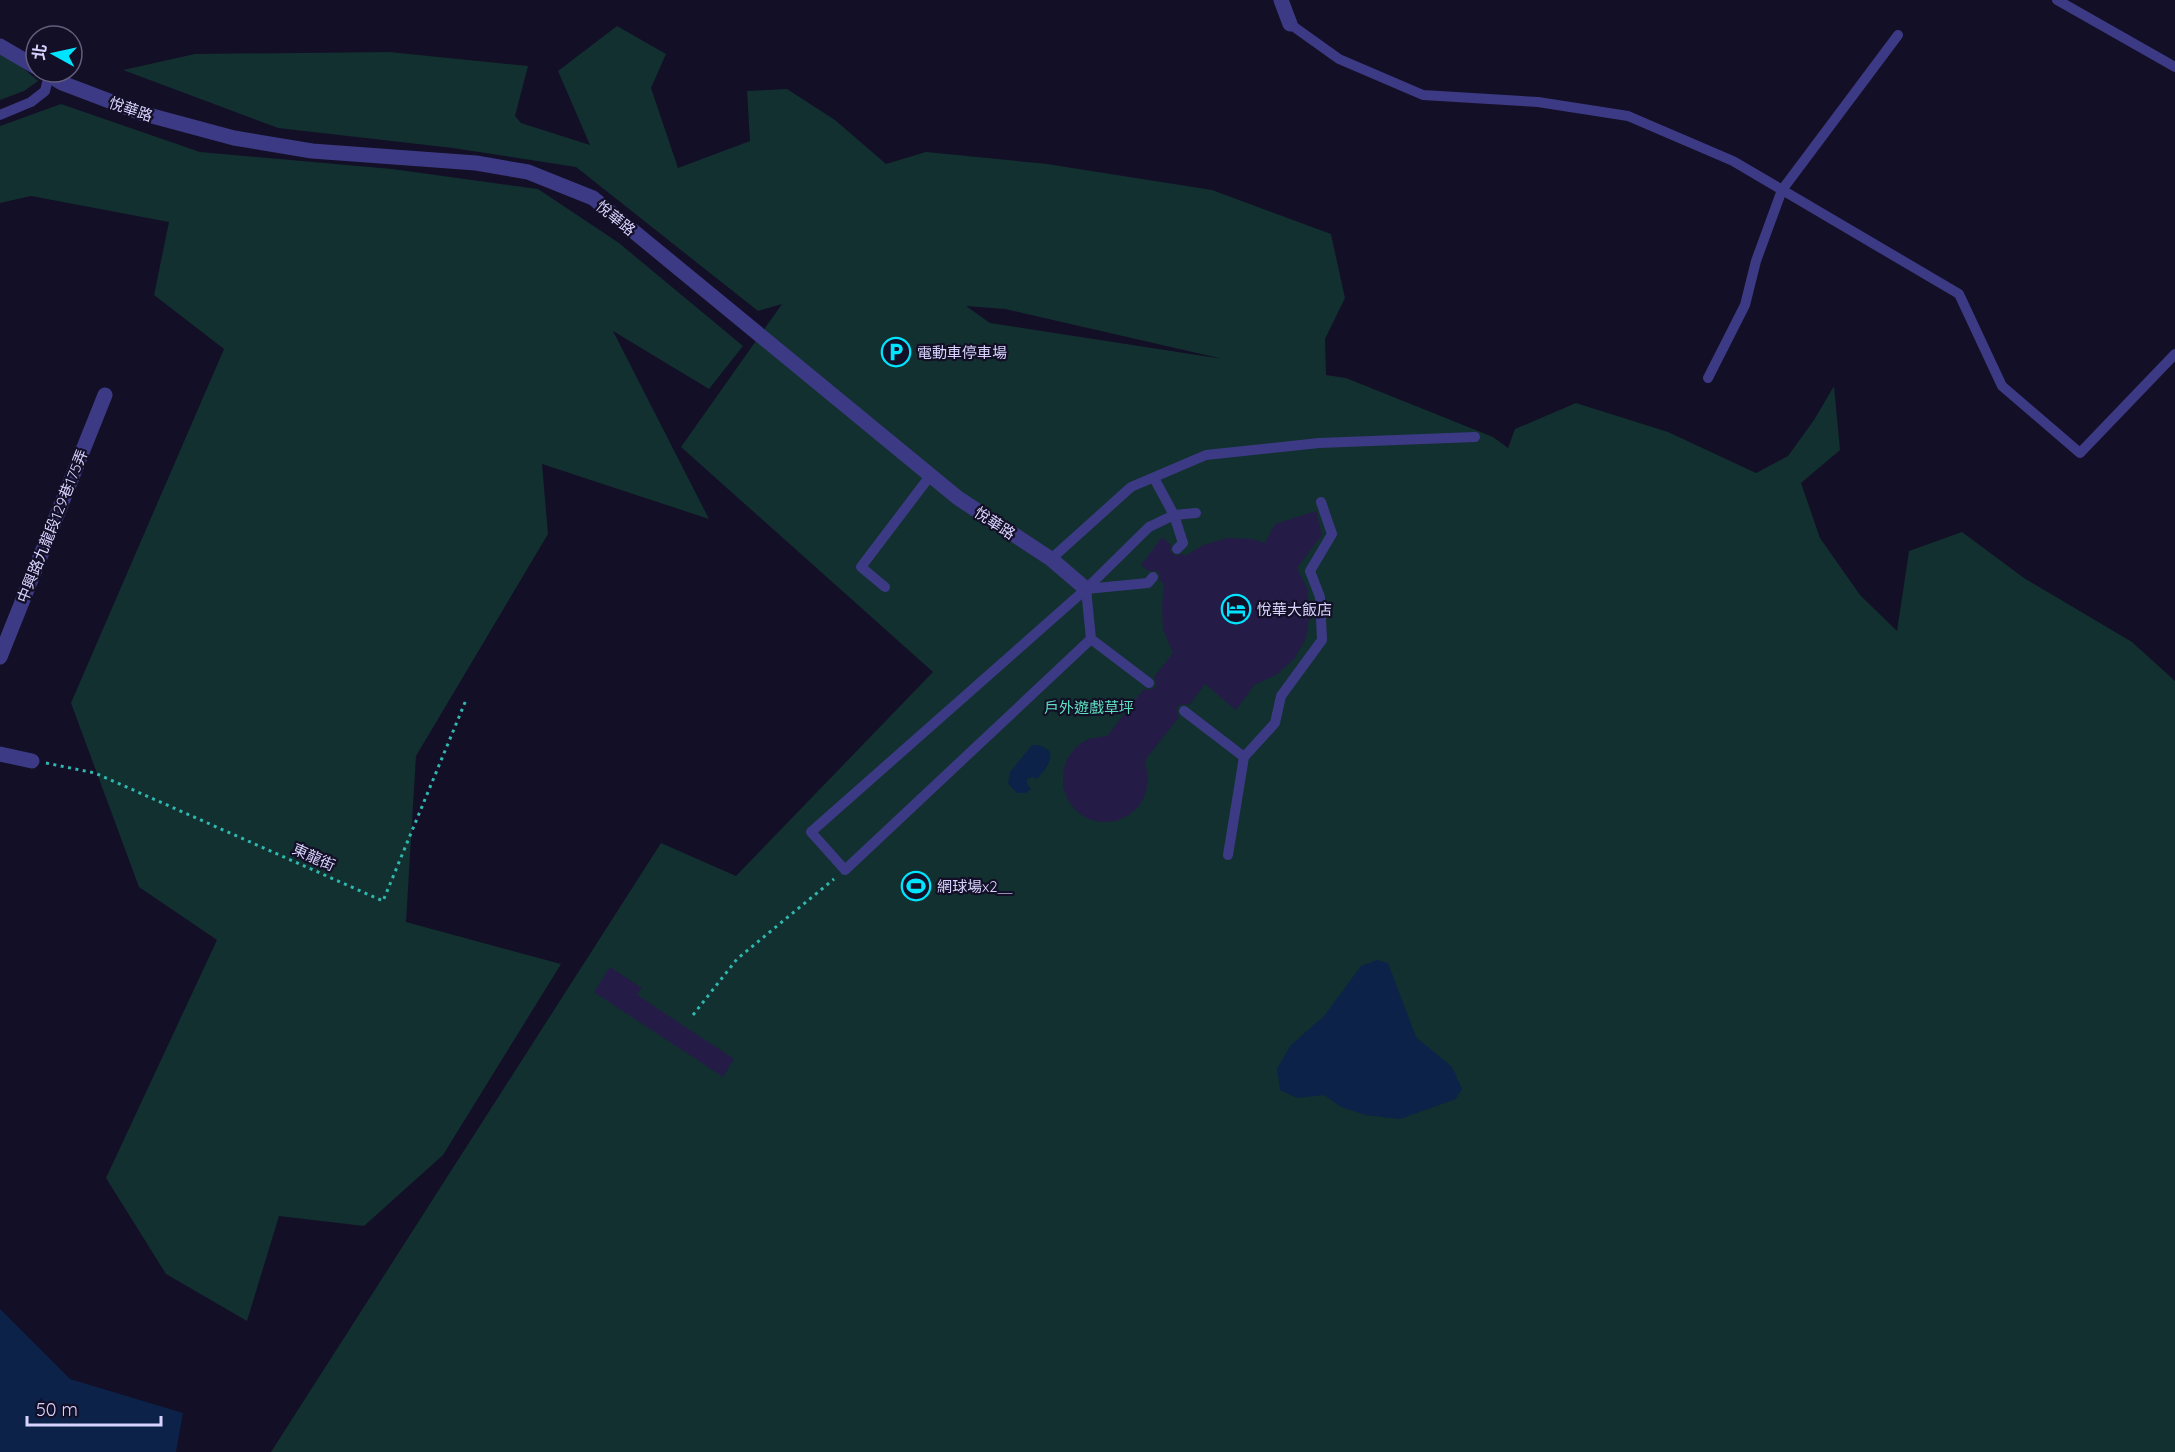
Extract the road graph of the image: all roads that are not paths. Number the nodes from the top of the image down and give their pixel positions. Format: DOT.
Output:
graph roads {
  1 [pos="1281,0"];
  2 [pos="2057,0"];
  3 [pos="1290,24"];
  4 [pos="1898,35"];
  5 [pos="0,46"];
  6 [pos="24,61"];
  7 [pos="2175,68"];
  8 [pos="44,84"];
  9 [pos="65,84"];
  10 [pos="0,115"];
  11 [pos="1782,190"];
  12 [pos="2175,354"];
  13 [pos="1708,378"];
  14 [pos="105,395"];
  15 [pos="1475,437"];
  16 [pos="930,476"];
  17 [pos="1154,478"];
  18 [pos="1321,502"];
  19 [pos="1196,513"];
  20 [pos="1174,515"];
  21 [pos="1177,549"];
  22 [pos="1051,559"];
  23 [pos="1154,577"];
  24 [pos="885,587"];
  25 [pos="1086,589"];
  26 [pos="1091,639"];
  27 [pos="0,657"];
  28 [pos="1149,683"];
  29 [pos="1184,711"];
  30 [pos="0,754"];
  31 [pos="1244,757"];
  32 [pos="33,760"];
  33 [pos="1228,855"];
  1 -- 3 [label="street"];
  2 -- 7 [label="lane"];
  3 -- 11 [label="lane"];
  4 -- 11 [label="lane"];
  5 -- 6 [label="street, 悅華路"];
  8 -- 10 [label="lane"];
  9 -- 16 [label="street, 悅華路"];
  11 -- 12 [label="lane"];
  11 -- 13 [label="lane"];
  14 -- 27 [label="street, 中興路九龍段129巷175弄"];
  15 -- 17 [label="lane"];
  16 -- 22 [label="street, 悅華路"];
  16 -- 24 [label="lane"];
  17 -- 20 [label="lane"];
  17 -- 22 [label="lane"];
  18 -- 31 [label="lane"];
  19 -- 20 [label="lane"];
  20 -- 21 [label="lane"];
  20 -- 25 [label="lane"];
  22 -- 25 [label="street, 悅華路"];
  23 -- 25 [label="lane"];
  25 -- 26 [label="lane"];
  25 -- 26 [label="lane"];
  26 -- 28 [label="lane"];
  29 -- 31 [label="lane"];
  30 -- 32 [label="street"];
  31 -- 33 [label="lane"];
}
